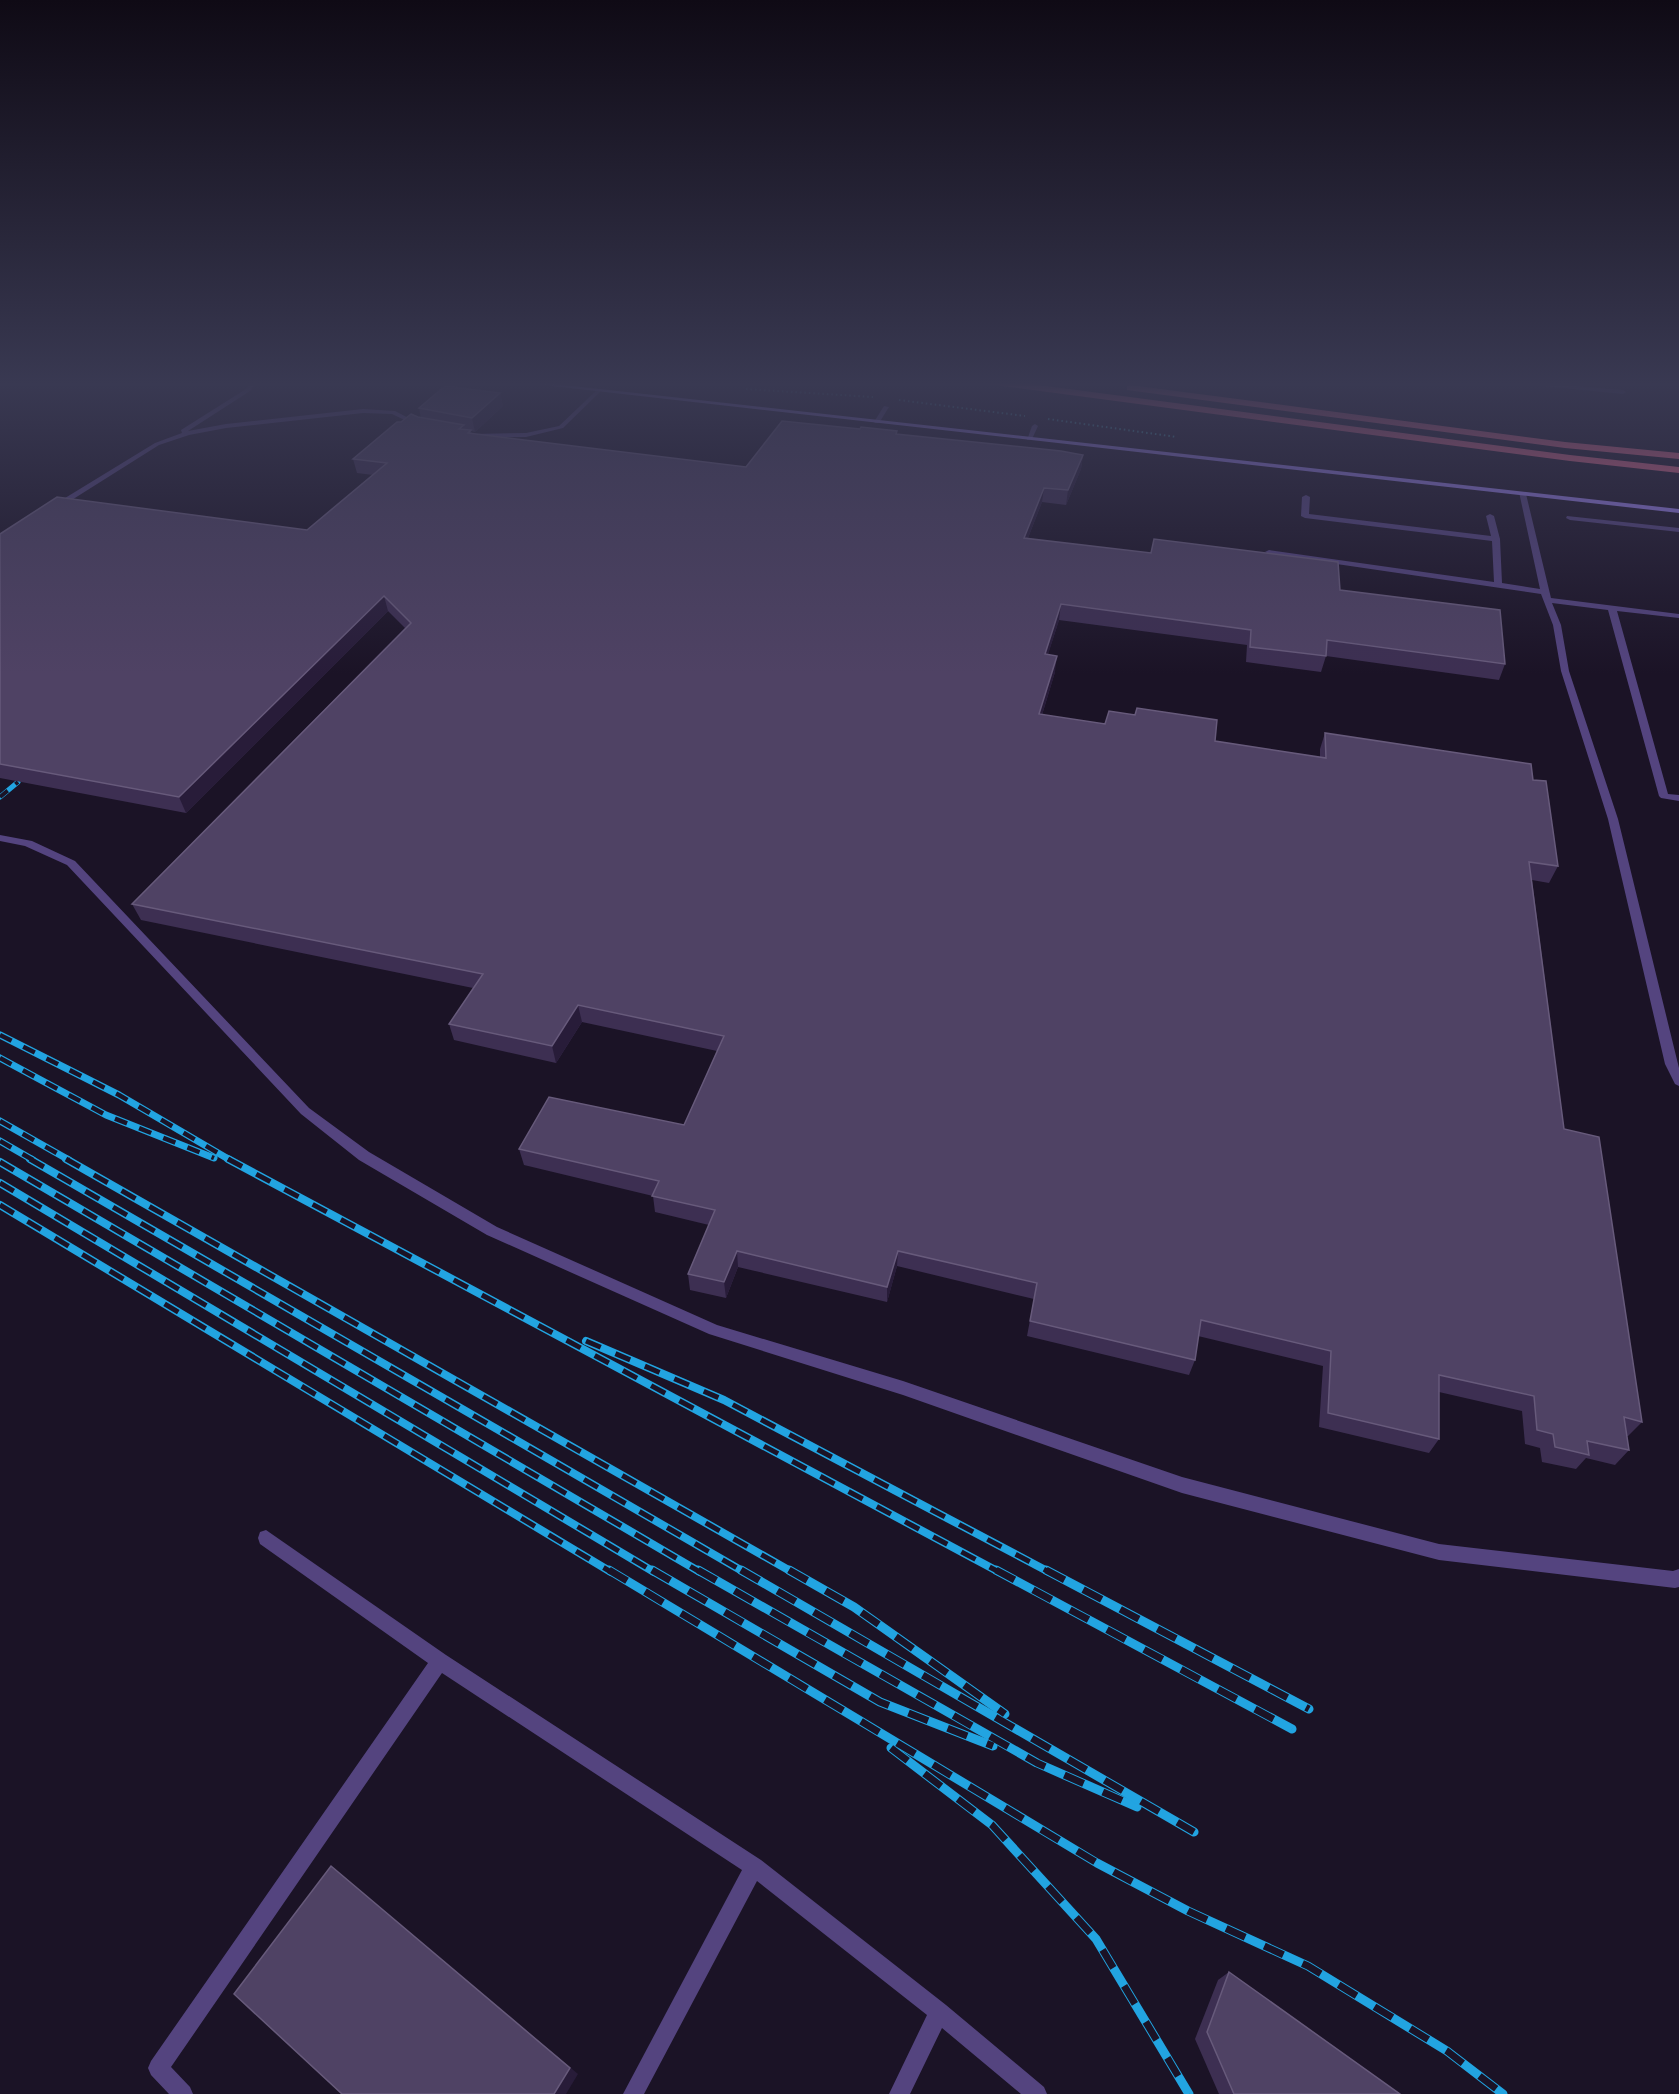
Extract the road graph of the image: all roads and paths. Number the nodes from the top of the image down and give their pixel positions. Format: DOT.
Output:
graph roads {
  1 [pos="99,479"];
  2 [pos="1384,479"];
  3 [pos="1521,494"];
  4 [pos="1306,496"];
  5 [pos="48,512"];
  6 [pos="1679,512"];
  7 [pos="1490,516"];
  8 [pos="1570,518"];
  9 [pos="1679,530"];
  10 [pos="1496,539"];
  11 [pos="1269,552"];
  12 [pos="1498,585"];
  13 [pos="1547,596"];
  14 [pos="1612,608"];
  15 [pos="1679,616"];
  16 [pos="1679,798"];
  17 [pos="0,837"];
  18 [pos="1679,1081"];
  19 [pos="266,1538"];
  20 [pos="1679,1577"];
  21 [pos="440,1661"];
  22 [pos="754,1867"];
  23 [pos="939,2012"];
  24 [pos="183,2094"];
  25 [pos="633,2094"];
  26 [pos="899,2094"];
  27 [pos="1037,2094"];
  1 -- 5 [label="lane"];
  2 -- 3 [label="main road"];
  3 -- 6 [label="main road"];
  3 -- 13 [label="lane"];
  4 -- 10 [label="lane"];
  7 -- 10 [label="lane"];
  8 -- 9 [label="lane"];
  10 -- 12 [label="lane"];
  11 -- 12 [label="lane"];
  12 -- 13 [label="lane"];
  13 -- 14 [label="lane"];
  13 -- 18 [label="lane"];
  14 -- 15 [label="lane"];
  14 -- 16 [label="lane"];
  17 -- 20 [label="lane"];
  19 -- 21 [label="lane"];
  21 -- 22 [label="lane"];
  21 -- 24 [label="lane"];
  22 -- 23 [label="lane"];
  22 -- 25 [label="lane"];
  23 -- 26 [label="lane"];
  23 -- 27 [label="lane"];
}
